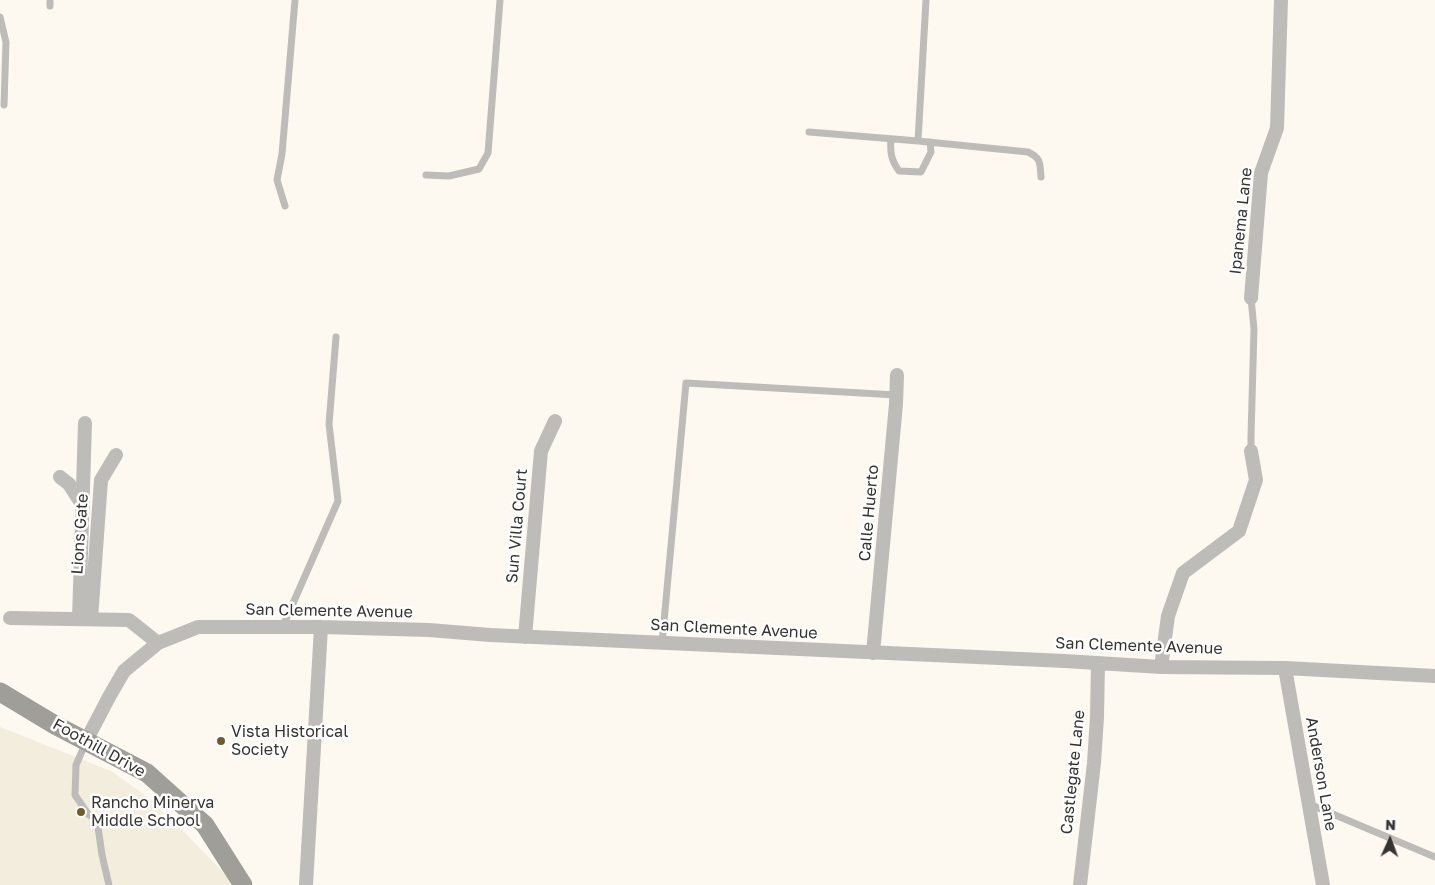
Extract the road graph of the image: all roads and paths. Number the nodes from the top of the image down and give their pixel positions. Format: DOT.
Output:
graph roads {
  1 [pos="295,0"];
  2 [pos="500,0"];
  3 [pos="926,0"];
  4 [pos="1281,0"];
  5 [pos="0,17"];
  6 [pos="4,105"];
  7 [pos="809,132"];
  8 [pos="891,139"];
  9 [pos="918,141"];
  10 [pos="930,142"];
  11 [pos="426,174"];
  12 [pos="1041,176"];
  13 [pos="285,206"];
  14 [pos="1251,298"];
  15 [pos="336,337"];
  16 [pos="897,375"];
  17 [pos="896,395"];
  18 [pos="556,421"];
  19 [pos="86,423"];
  20 [pos="1252,451"];
  21 [pos="116,455"];
  22 [pos="60,476"];
  23 [pos="83,506"];
  24 [pos="10,618"];
  25 [pos="85,619"];
  26 [pos="283,626"];
  27 [pos="321,627"];
  28 [pos="525,637"];
  29 [pos="158,643"];
  30 [pos="662,643"];
  31 [pos="873,653"];
  32 [pos="1098,663"];
  33 [pos="1161,667"];
  34 [pos="1285,668"];
  35 [pos="1435,676"];
  36 [pos="0,692"];
  37 [pos="86,741"];
  38 [pos="1309,804"];
  39 [pos="1435,857"];
  40 [pos="109,885"];
  41 [pos="243,885"];
  42 [pos="306,885"];
  43 [pos="1080,885"];
  44 [pos="1323,885"];
  1 -- 13 [label="lane"];
  2 -- 11 [label="lane"];
  3 -- 9 [label="lane"];
  4 -- 14 [label="street, Ipanema Lane"];
  5 -- 6 [label="lane"];
  7 -- 8 [label="lane"];
  8 -- 9 [label="lane"];
  8 -- 10 [label="lane"];
  9 -- 10 [label="lane"];
  10 -- 12 [label="lane"];
  14 -- 20 [label="lane"];
  15 -- 26 [label="lane"];
  16 -- 17 [label="street, Calle Huerto"];
  17 -- 30 [label="lane"];
  17 -- 31 [label="street, Calle Huerto"];
  18 -- 28 [label="street, Sun Villa Court"];
  19 -- 23 [label="street"];
  20 -- 33 [label="street"];
  21 -- 25 [label="street, Lions Gate"];
  22 -- 23 [label="street"];
  23 -- 25 [label="street"];
  24 -- 25 [label="street"];
  25 -- 29 [label="street"];
  26 -- 27 [label="street, San Clemente Avenue"];
  26 -- 29 [label="street, San Clemente Avenue"];
  27 -- 28 [label="street, San Clemente Avenue"];
  27 -- 42 [label="street"];
  28 -- 30 [label="street, San Clemente Avenue"];
  29 -- 37 [label="street, San Clemente Avenue"];
  30 -- 31 [label="street, San Clemente Avenue"];
  31 -- 32 [label="street, San Clemente Avenue"];
  32 -- 33 [label="street, San Clemente Avenue"];
  32 -- 43 [label="street, Castlegate Lane"];
  33 -- 34 [label="street, San Clemente Avenue"];
  34 -- 35 [label="street, San Clemente Avenue"];
  34 -- 38 [label="street, Anderson Lane"];
  36 -- 37 [label="main road, Foothill Drive"];
  37 -- 40 [label="lane"];
  37 -- 41 [label="main road, Foothill Drive"];
  38 -- 39 [label="lane"];
  38 -- 44 [label="street, Anderson Lane"];
}
